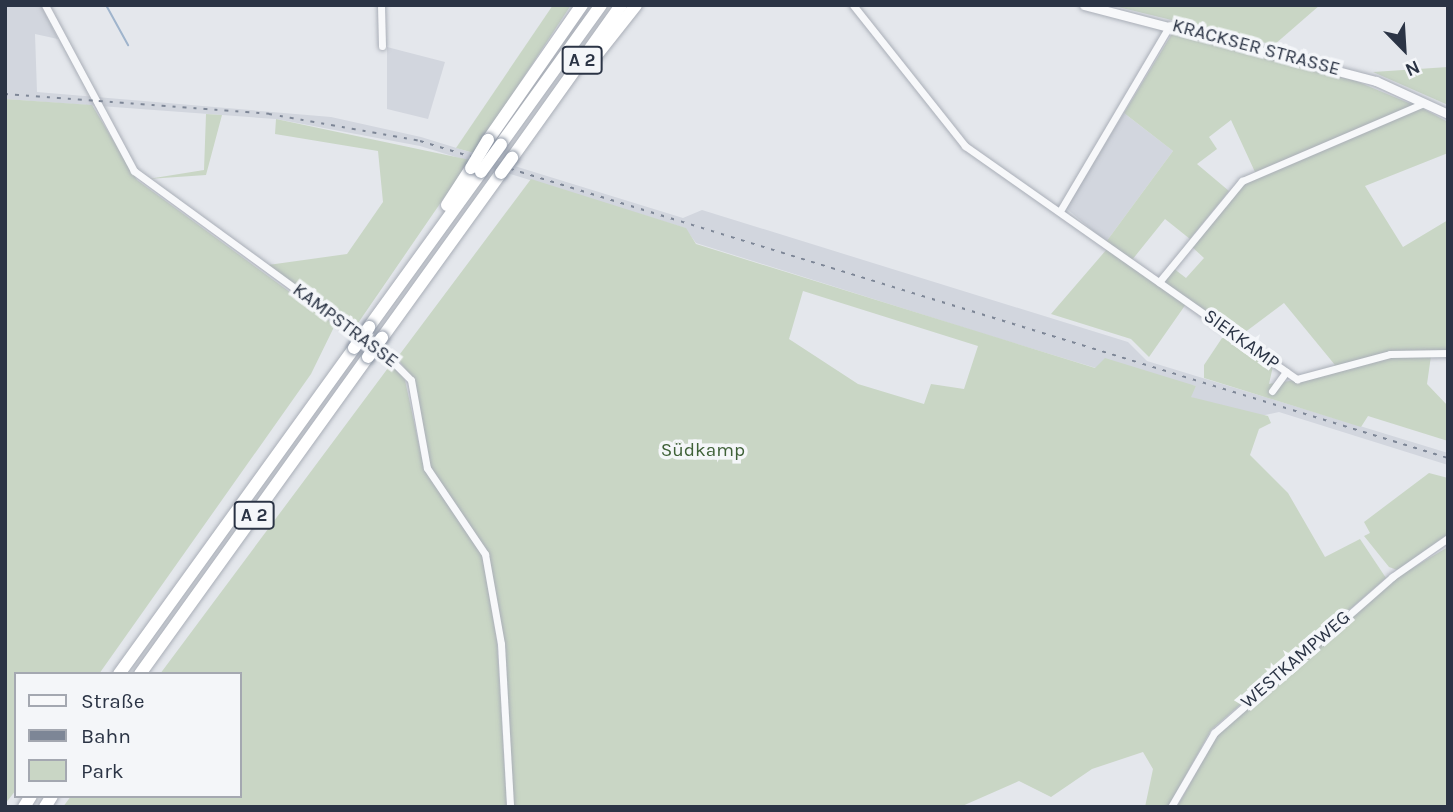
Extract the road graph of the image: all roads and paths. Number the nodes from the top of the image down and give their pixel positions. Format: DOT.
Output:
graph roads {
  1 [pos="45,5"];
  2 [pos="381,5"];
  3 [pos="582,5"];
  4 [pos="601,5"];
  5 [pos="621,5"];
  6 [pos="636,5"];
  7 [pos="853,5"];
  8 [pos="1084,5"];
  9 [pos="1104,7"];
  10 [pos="1170,25"];
  11 [pos="382,46"];
  12 [pos="1424,103"];
  13 [pos="1448,114"];
  14 [pos="542,116"];
  15 [pos="494,142"];
  16 [pos="1060,211"];
  17 [pos="1159,282"];
  18 [pos="1448,353"];
  19 [pos="1286,372"];
  20 [pos="1272,391"];
  21 [pos="1448,538"];
  22 [pos="120,672"];
  23 [pos="141,672"];
  24 [pos="510,807"];
  25 [pos="1171,807"];
  1 -- 24 [label="street, KAMPSTRASSE"];
  2 -- 11 [label="street"];
  3 -- 15 [label="highway"];
  4 -- 15 [label="highway, A 2"];
  5 -- 14 [label="highway, A 2"];
  6 -- 14 [label="highway"];
  7 -- 16 [label="street, SIEKKAMP"];
  8 -- 9 [label="street, KRACKSER STRASSE"];
  9 -- 10 [label="street, KRACKSER STRASSE"];
  10 -- 12 [label="street, KRACKSER STRASSE"];
  10 -- 16 [label="street"];
  12 -- 13 [label="street, KRACKSER STRASSE"];
  12 -- 17 [label="street"];
  14 -- 23 [label="highway, A 2, bridge"];
  15 -- 22 [label="highway, A 2, bridge"];
  16 -- 17 [label="street, SIEKKAMP"];
  17 -- 19 [label="street, SIEKKAMP"];
  18 -- 19 [label="street, SIEKKAMP"];
  19 -- 20 [label="street"];
  21 -- 25 [label="street, WESTKAMPWEG"];
}
